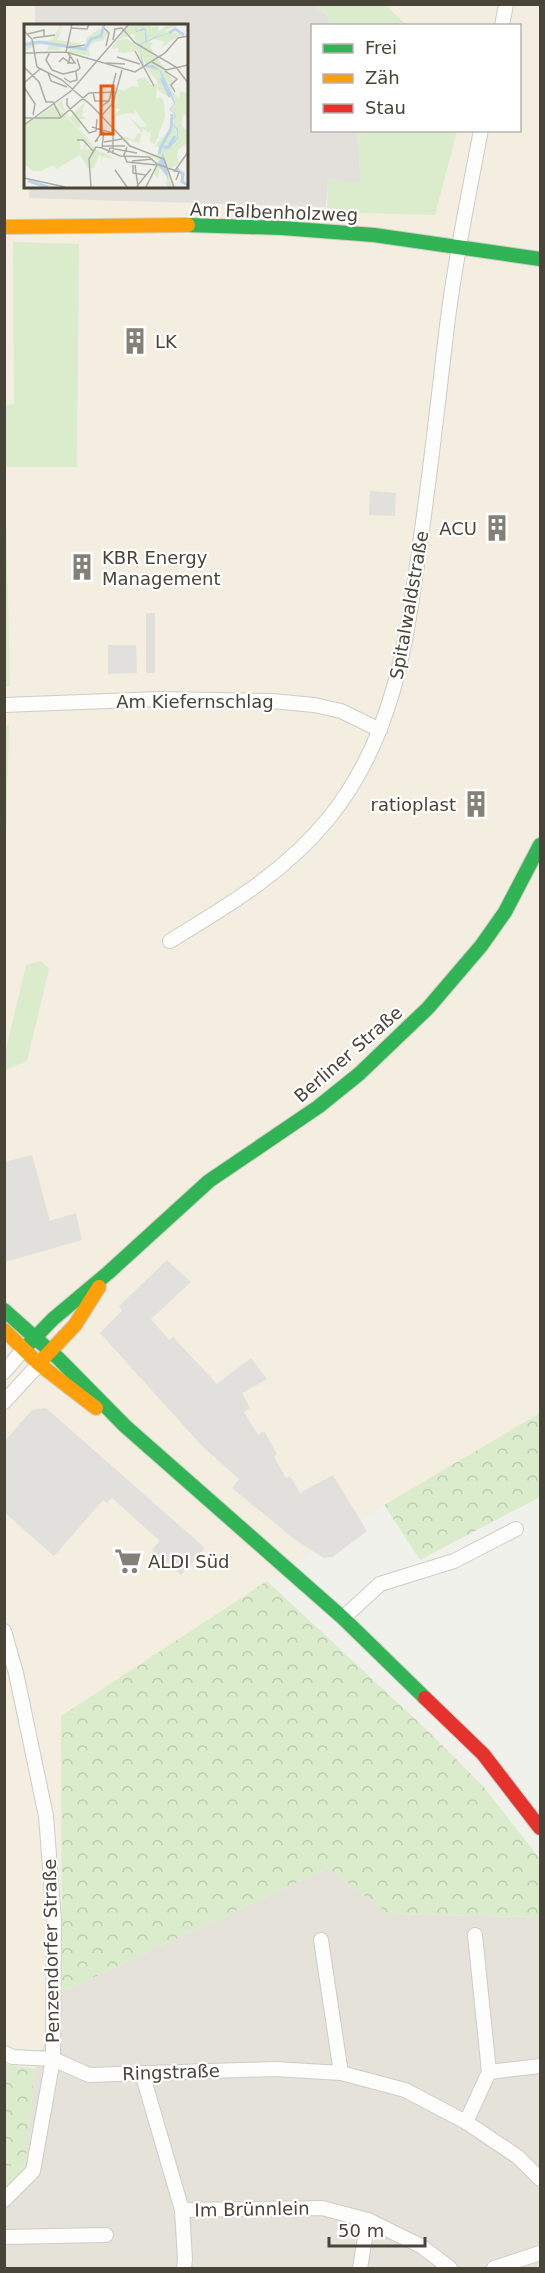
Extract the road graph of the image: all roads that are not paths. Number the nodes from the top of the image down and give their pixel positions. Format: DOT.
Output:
graph roads {
  1 [pos="506,4"];
  2 [pos="501,24"];
  3 [pos="481,132"];
  4 [pos="4,227"];
  5 [pos="458,247"];
  6 [pos="540,259"];
  7 [pos="4,705"];
  8 [pos="380,730"];
  9 [pos="540,844"];
  10 [pos="170,941"];
  11 [pos="108,1273"];
  12 [pos="4,1310"];
  13 [pos="4,1329"];
  14 [pos="35,1336"];
  15 [pos="24,1349"];
  16 [pos="50,1351"];
  17 [pos="39,1364"];
  18 [pos="4,1372"];
  19 [pos="4,1402"];
  20 [pos="125,1426"];
  21 [pos="516,1529"];
  22 [pos="343,1618"];
  23 [pos="4,1631"];
  24 [pos="540,1828"];
  25 [pos="475,1935"];
  26 [pos="321,1940"];
  27 [pos="4,2053"];
  28 [pos="53,2059"];
  29 [pos="540,2066"];
  30 [pos="489,2072"];
  31 [pos="142,2073"];
  32 [pos="341,2073"];
  33 [pos="466,2122"];
  34 [pos="540,2179"];
  35 [pos="4,2200"];
  36 [pos="182,2210"];
  37 [pos="368,2220"];
  38 [pos="106,2235"];
  39 [pos="4,2237"];
  40 [pos="540,2253"];
  41 [pos="184,2268"];
  42 [pos="360,2268"];
  43 [pos="450,2268"];
  44 [pos="494,2268"];
  1 -- 2 [label="street"];
  3 -- 5 [label="street, Spitalwaldstraße"];
  4 -- 5 [label="main road, Am Falbenholzweg"];
  5 -- 6 [label="main road, Am Falbenholzweg"];
  5 -- 8 [label="street, Spitalwaldstraße"];
  7 -- 8 [label="street, Am Kiefernschlag"];
  8 -- 10 [label="street, Spitalwaldstraße"];
  9 -- 11 [label="main road, Berliner Straße"];
  11 -- 14 [label="main road, Berliner Straße"];
  11 -- 16 [label="main road, Berliner Straße"];
  12 -- 14 [label="main road"];
  13 -- 15 [label="main road"];
  14 -- 15 [label="main road, Berliner Straße"];
  14 -- 16 [label="main road"];
  15 -- 17 [label="main road"];
  15 -- 18 [label="street"];
  16 -- 17 [label="main road, Berliner Straße"];
  16 -- 20 [label="main road"];
  17 -- 19 [label="street"];
  17 -- 20 [label="main road"];
  20 -- 22 [label="main road"];
  21 -- 22 [label="street"];
  22 -- 24 [label="main road"];
  23 -- 28 [label="street, Penzendorfer Straße"];
  25 -- 30 [label="street"];
  26 -- 32 [label="street"];
  27 -- 28 [label="street, Ringstraße"];
  28 -- 31 [label="street, Ringstraße"];
  28 -- 35 [label="street, Penzendorfer Straße"];
  29 -- 30 [label="street"];
  30 -- 33 [label="street"];
  31 -- 32 [label="street, Ringstraße"];
  31 -- 36 [label="street"];
  32 -- 33 [label="street, Ringstraße"];
  33 -- 34 [label="street, Ringstraße"];
  36 -- 37 [label="street, Im Brünnlein"];
  36 -- 41 [label="street"];
  37 -- 42 [label="street"];
  37 -- 43 [label="street, Im Brünnlein"];
  38 -- 39 [label="street"];
  40 -- 44 [label="street"];
}
